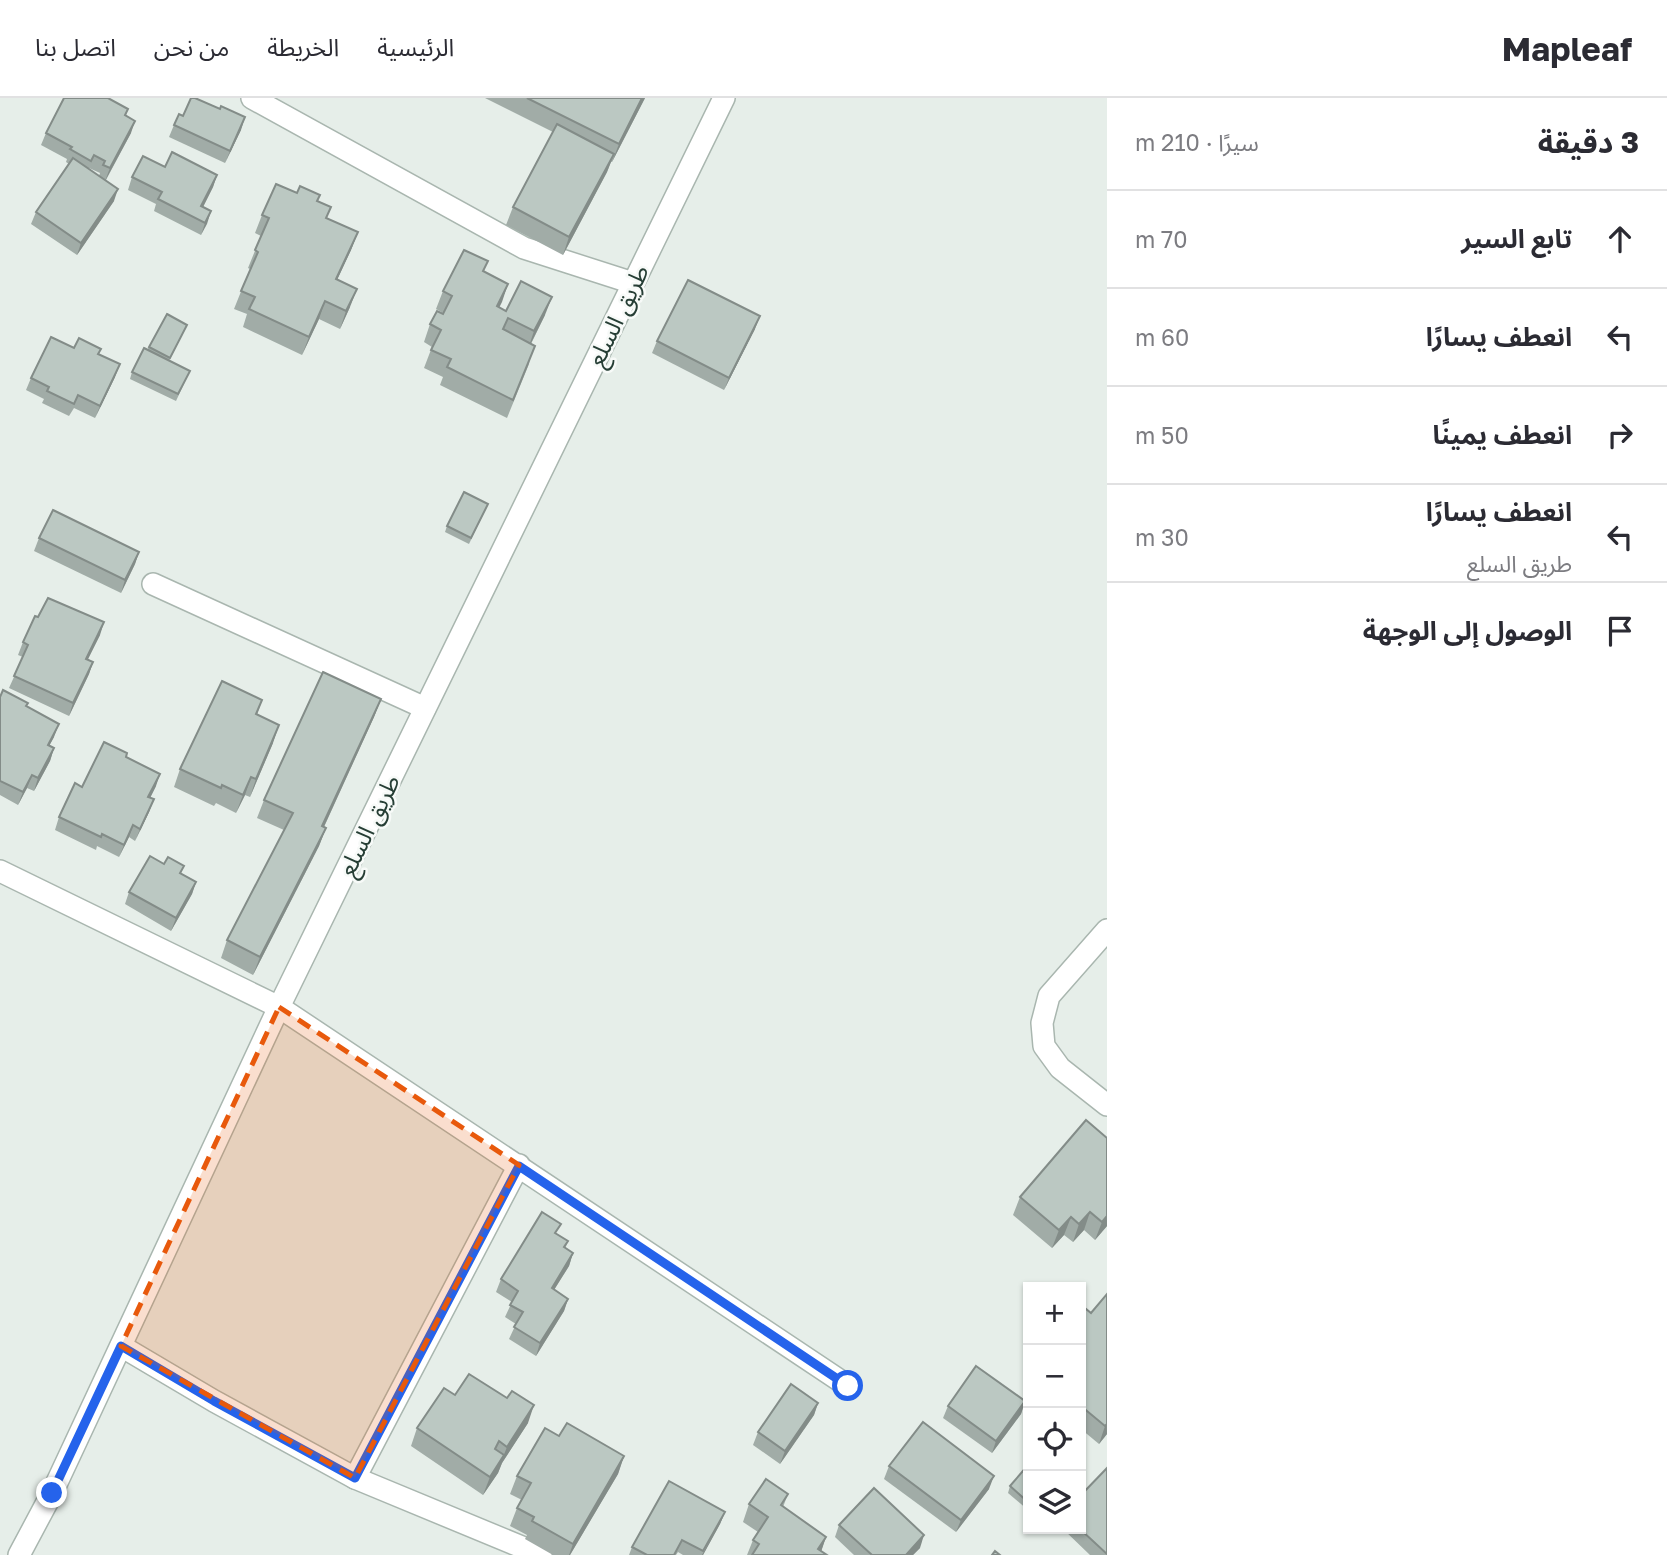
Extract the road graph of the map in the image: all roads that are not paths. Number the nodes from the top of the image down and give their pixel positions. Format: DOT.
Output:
graph roads {
  1 [pos="252,98"];
  2 [pos="724,98"];
  3 [pos="633,283"];
  4 [pos="153,583"];
  5 [pos="425,708"];
  6 [pos="0,871"];
  7 [pos="1107,930"];
  8 [pos="279,1007"];
  9 [pos="1107,1105"];
  10 [pos="519,1166"];
  11 [pos="121,1346"];
  12 [pos="848,1386"];
  13 [pos="355,1478"];
  14 [pos="19,1555"];
  15 [pos="541,1555"];
  1 -- 3 [label="street"];
  2 -- 3 [label="street, طريق السلع"];
  3 -- 5 [label="street, طريق السلع"];
  4 -- 5 [label="street"];
  5 -- 8 [label="street, طريق السلع"];
  6 -- 8 [label="street"];
  7 -- 9 [label="street"];
  8 -- 10 [label="street"];
  8 -- 11 [label="street, طريق السلع"];
  10 -- 12 [label="street"];
  10 -- 13 [label="street"];
  11 -- 13 [label="street"];
  11 -- 14 [label="street, طريق السلع"];
  13 -- 15 [label="street"];
}
